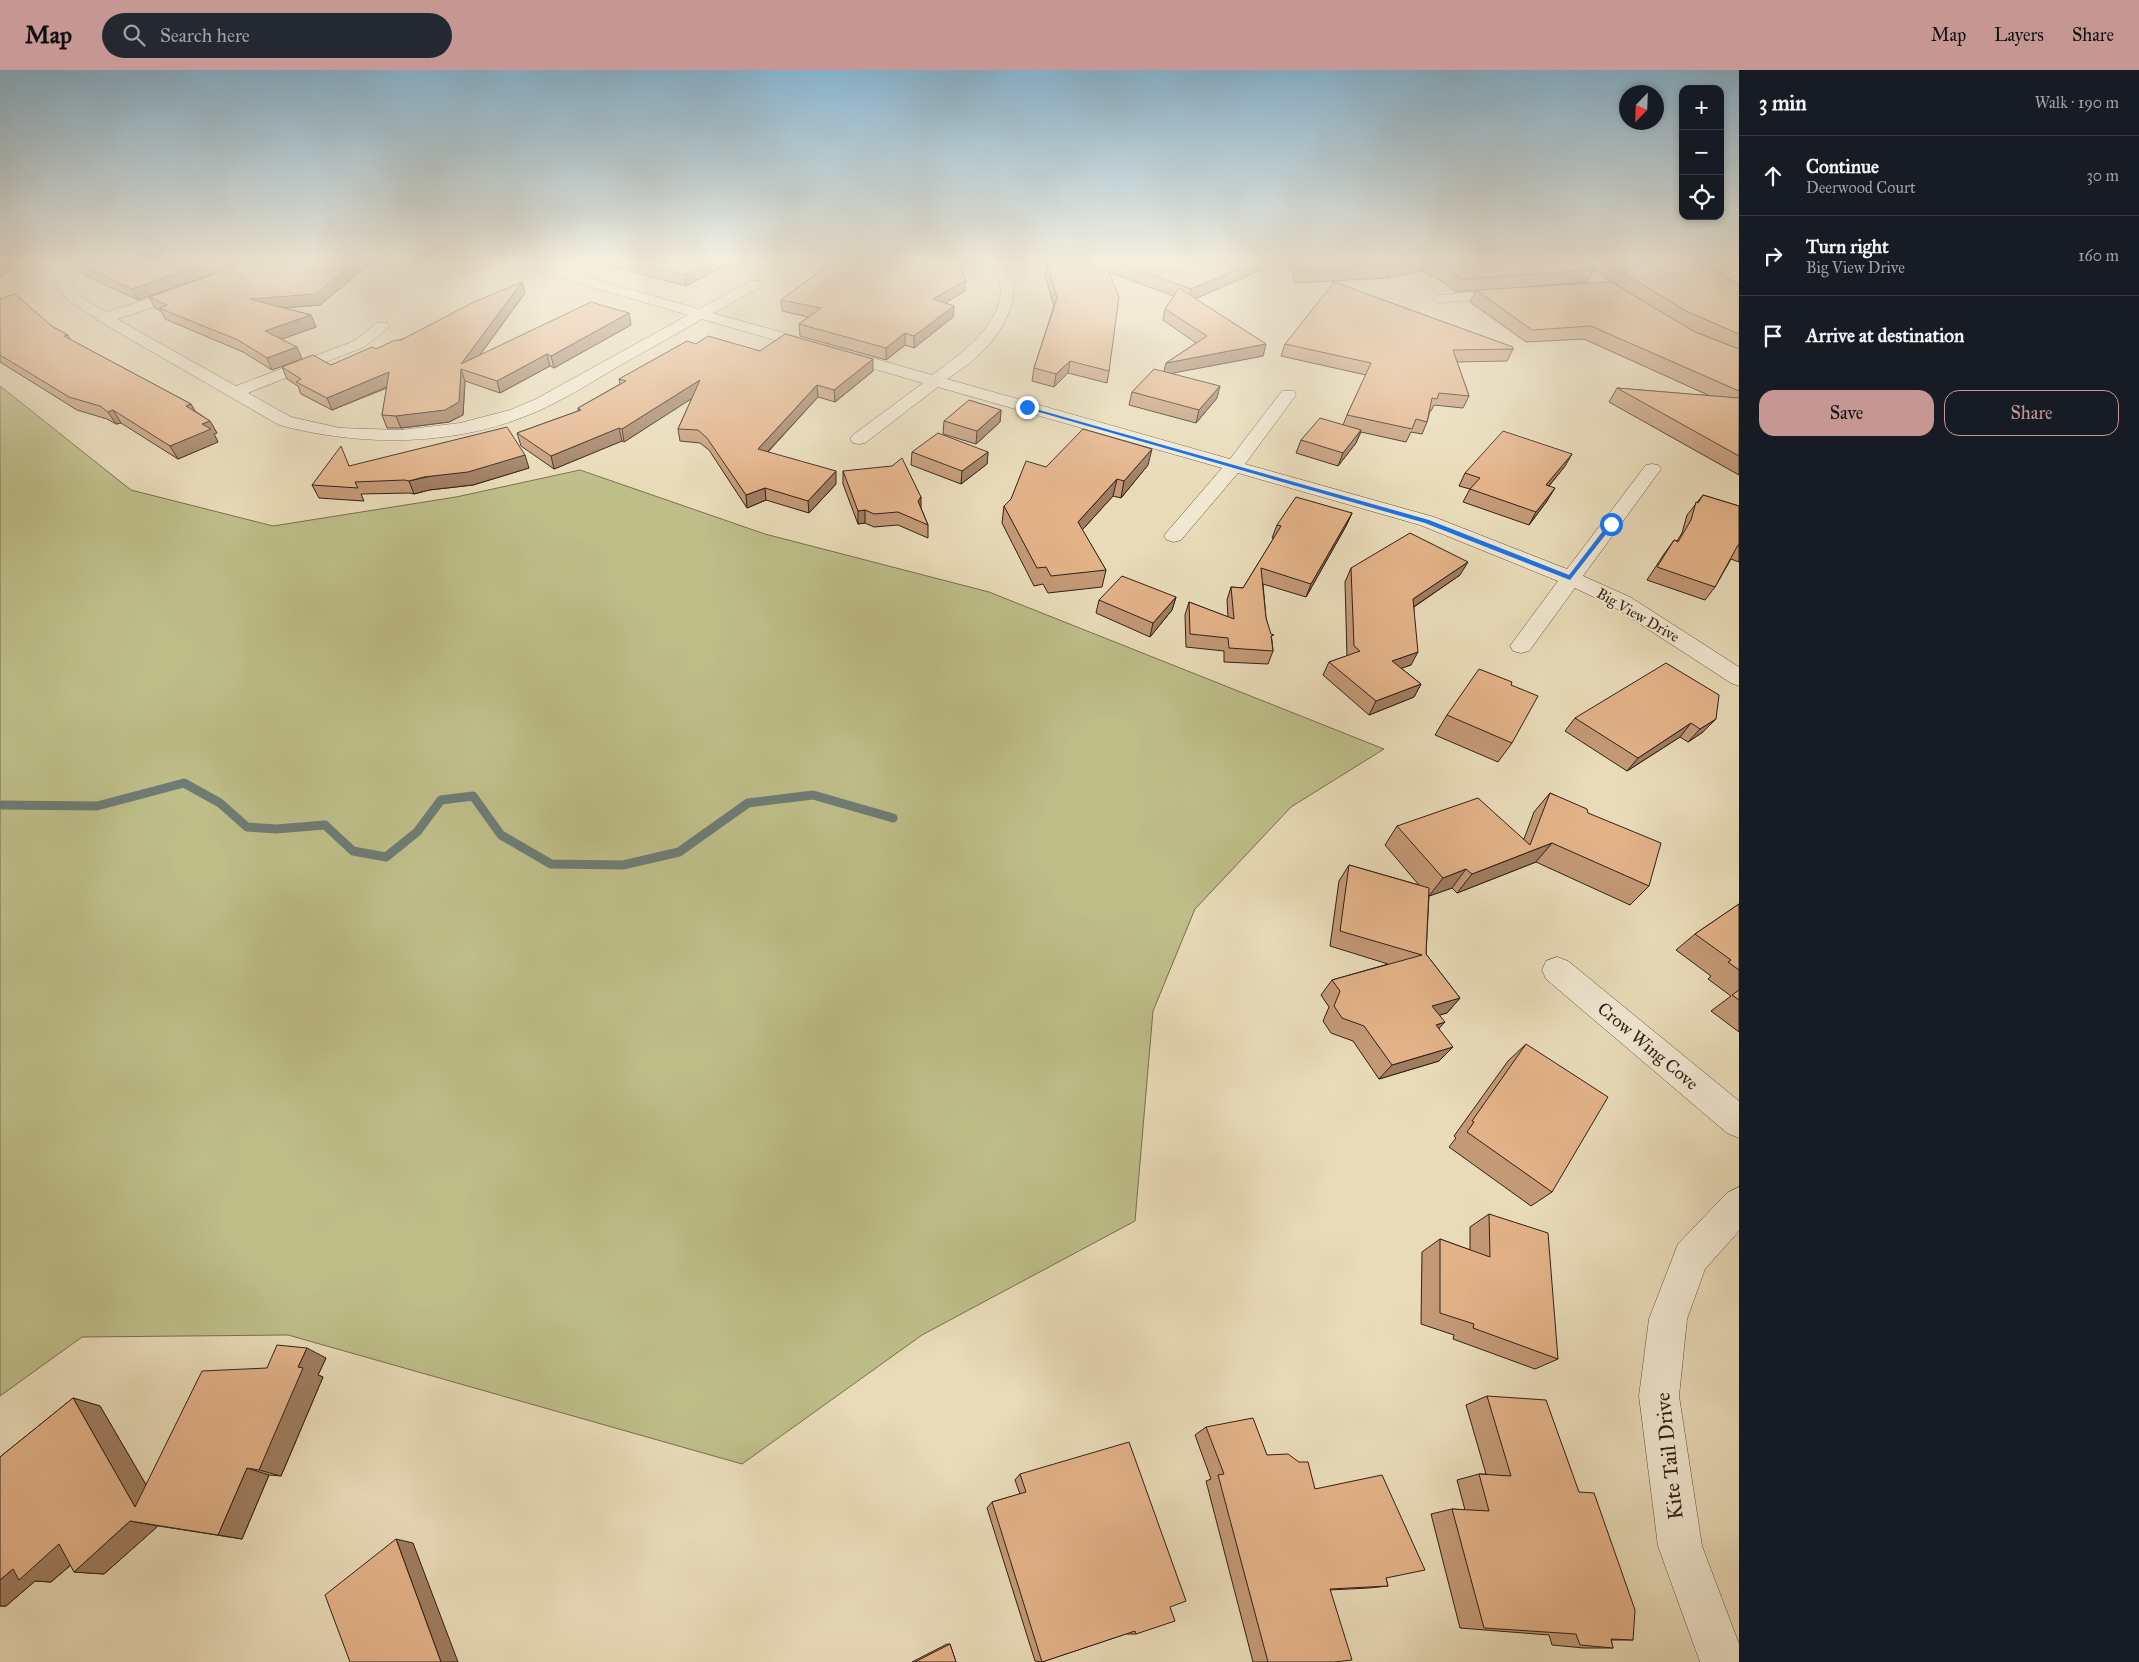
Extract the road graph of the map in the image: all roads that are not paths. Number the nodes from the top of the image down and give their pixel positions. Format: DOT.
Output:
graph roads {
  1 [pos="137,337"];
  2 [pos="368,337"];
  3 [pos="660,337"];
  4 [pos="782,337"];
  5 [pos="987,337"];
  6 [pos="934,381"];
  7 [pos="234,393"];
  8 [pos="1288,395"];
  9 [pos="859,439"];
  10 [pos="1234,465"];
  11 [pos="1652,469"];
  12 [pos="1174,536"];
  13 [pos="1570,578"];
  14 [pos="1521,646"];
  15 [pos="1739,678"];
  16 [pos="1557,970"];
  17 [pos="1739,1122"];
  18 [pos="1739,1205"];
  19 [pos="1723,1662"];
  1 -- 7 [label="street"];
  2 -- 7 [label="street"];
  3 -- 7 [label="street"];
  4 -- 6 [label="street, Big View Drive"];
  5 -- 6 [label="street"];
  6 -- 9 [label="street"];
  6 -- 10 [label="street, Big View Drive"];
  8 -- 10 [label="street"];
  10 -- 12 [label="street"];
  10 -- 13 [label="street, Big View Drive"];
  11 -- 13 [label="street"];
  13 -- 14 [label="street"];
  13 -- 15 [label="street, Big View Drive"];
  16 -- 17 [label="street, Crow Wing Cove"];
  18 -- 19 [label="street, Kite Tail Drive"];
}
